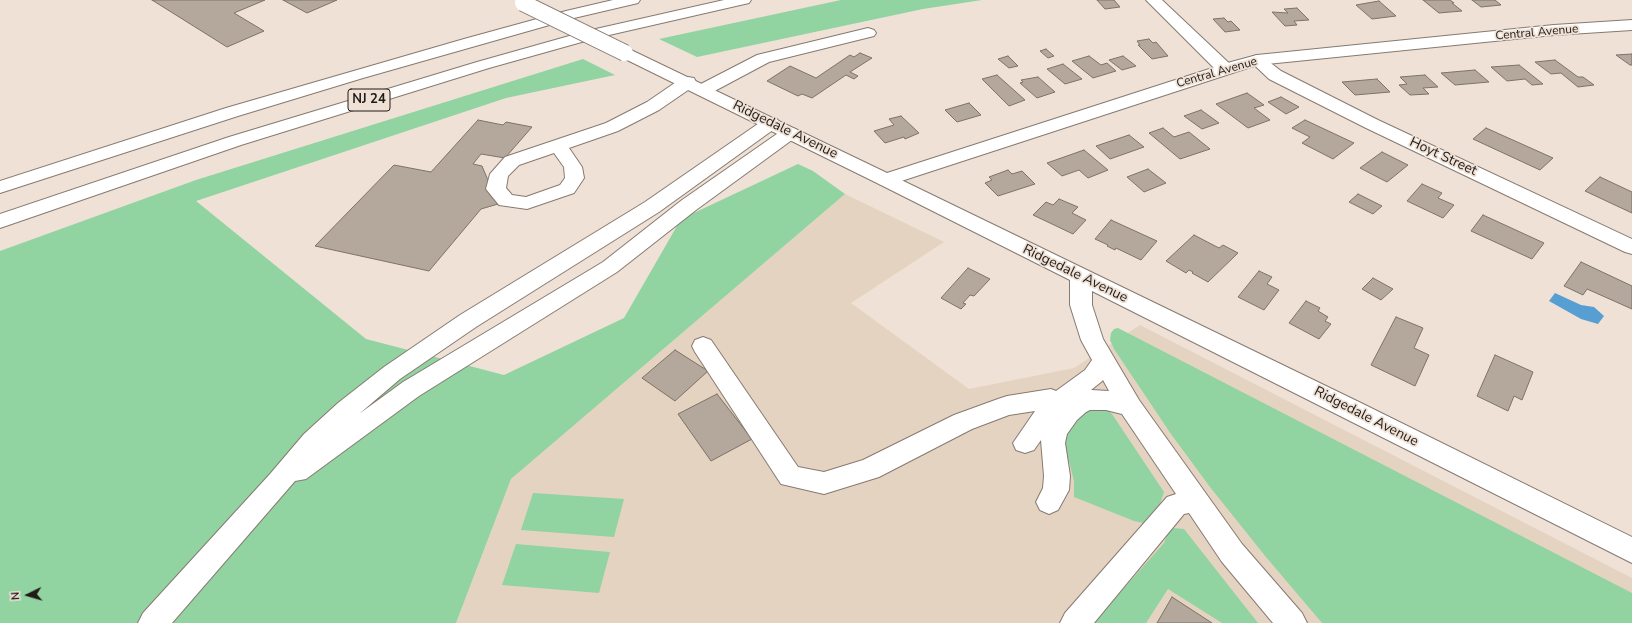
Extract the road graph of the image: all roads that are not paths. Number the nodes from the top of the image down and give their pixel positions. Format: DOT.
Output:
graph roads {
  1 [pos="633,0"];
  2 [pos="744,0"];
  3 [pos="1153,0"];
  4 [pos="520,2"];
  5 [pos="1632,26"];
  6 [pos="868,33"];
  7 [pos="1257,60"];
  8 [pos="1225,69"];
  9 [pos="695,86"];
  10 [pos="771,123"];
  11 [pos="790,133"];
  12 [pos="559,146"];
  13 [pos="886,180"];
  14 [pos="0,187"];
  15 [pos="0,221"];
  16 [pos="1632,247"];
  17 [pos="1081,277"];
  18 [pos="512,293"];
  19 [pos="531,316"];
  20 [pos="703,346"];
  21 [pos="1104,361"];
  22 [pos="1058,403"];
  23 [pos="1130,407"];
  24 [pos="1025,443"];
  25 [pos="280,482"];
  26 [pos="1195,500"];
  27 [pos="1049,502"];
  28 [pos="1632,551"];
  29 [pos="153,623"];
  30 [pos="1075,623"];
  31 [pos="1292,623"];
  1 -- 14 [label="main road, NJ 24"];
  2 -- 15 [label="main road, NJ 24"];
  3 -- 8 [label="main road"];
  4 -- 9 [label="main road, Ridgedale Avenue, bridge"];
  5 -- 7 [label="main road, Central Avenue"];
  6 -- 9 [label="main road"];
  7 -- 8 [label="main road, Central Avenue"];
  7 -- 16 [label="main road, Hoyt Street"];
  8 -- 13 [label="main road, Central Avenue"];
  9 -- 10 [label="main road, Ridgedale Avenue"];
  9 -- 12 [label="main road"];
  10 -- 11 [label="main road, Ridgedale Avenue"];
  10 -- 18 [label="main road"];
  11 -- 13 [label="main road, Ridgedale Avenue"];
  11 -- 19 [label="main road"];
  13 -- 17 [label="main road, Ridgedale Avenue"];
  17 -- 21 [label="main road"];
  17 -- 28 [label="main road, Ridgedale Avenue"];
  18 -- 19 [label="main road"];
  18 -- 25 [label="main road"];
  19 -- 25 [label="main road"];
  20 -- 22 [label="main road"];
  21 -- 22 [label="main road"];
  21 -- 23 [label="main road"];
  22 -- 24 [label="main road"];
  23 -- 26 [label="main road"];
  23 -- 27 [label="main road"];
  25 -- 29 [label="main road"];
  26 -- 30 [label="main road"];
  26 -- 31 [label="main road"];
}
